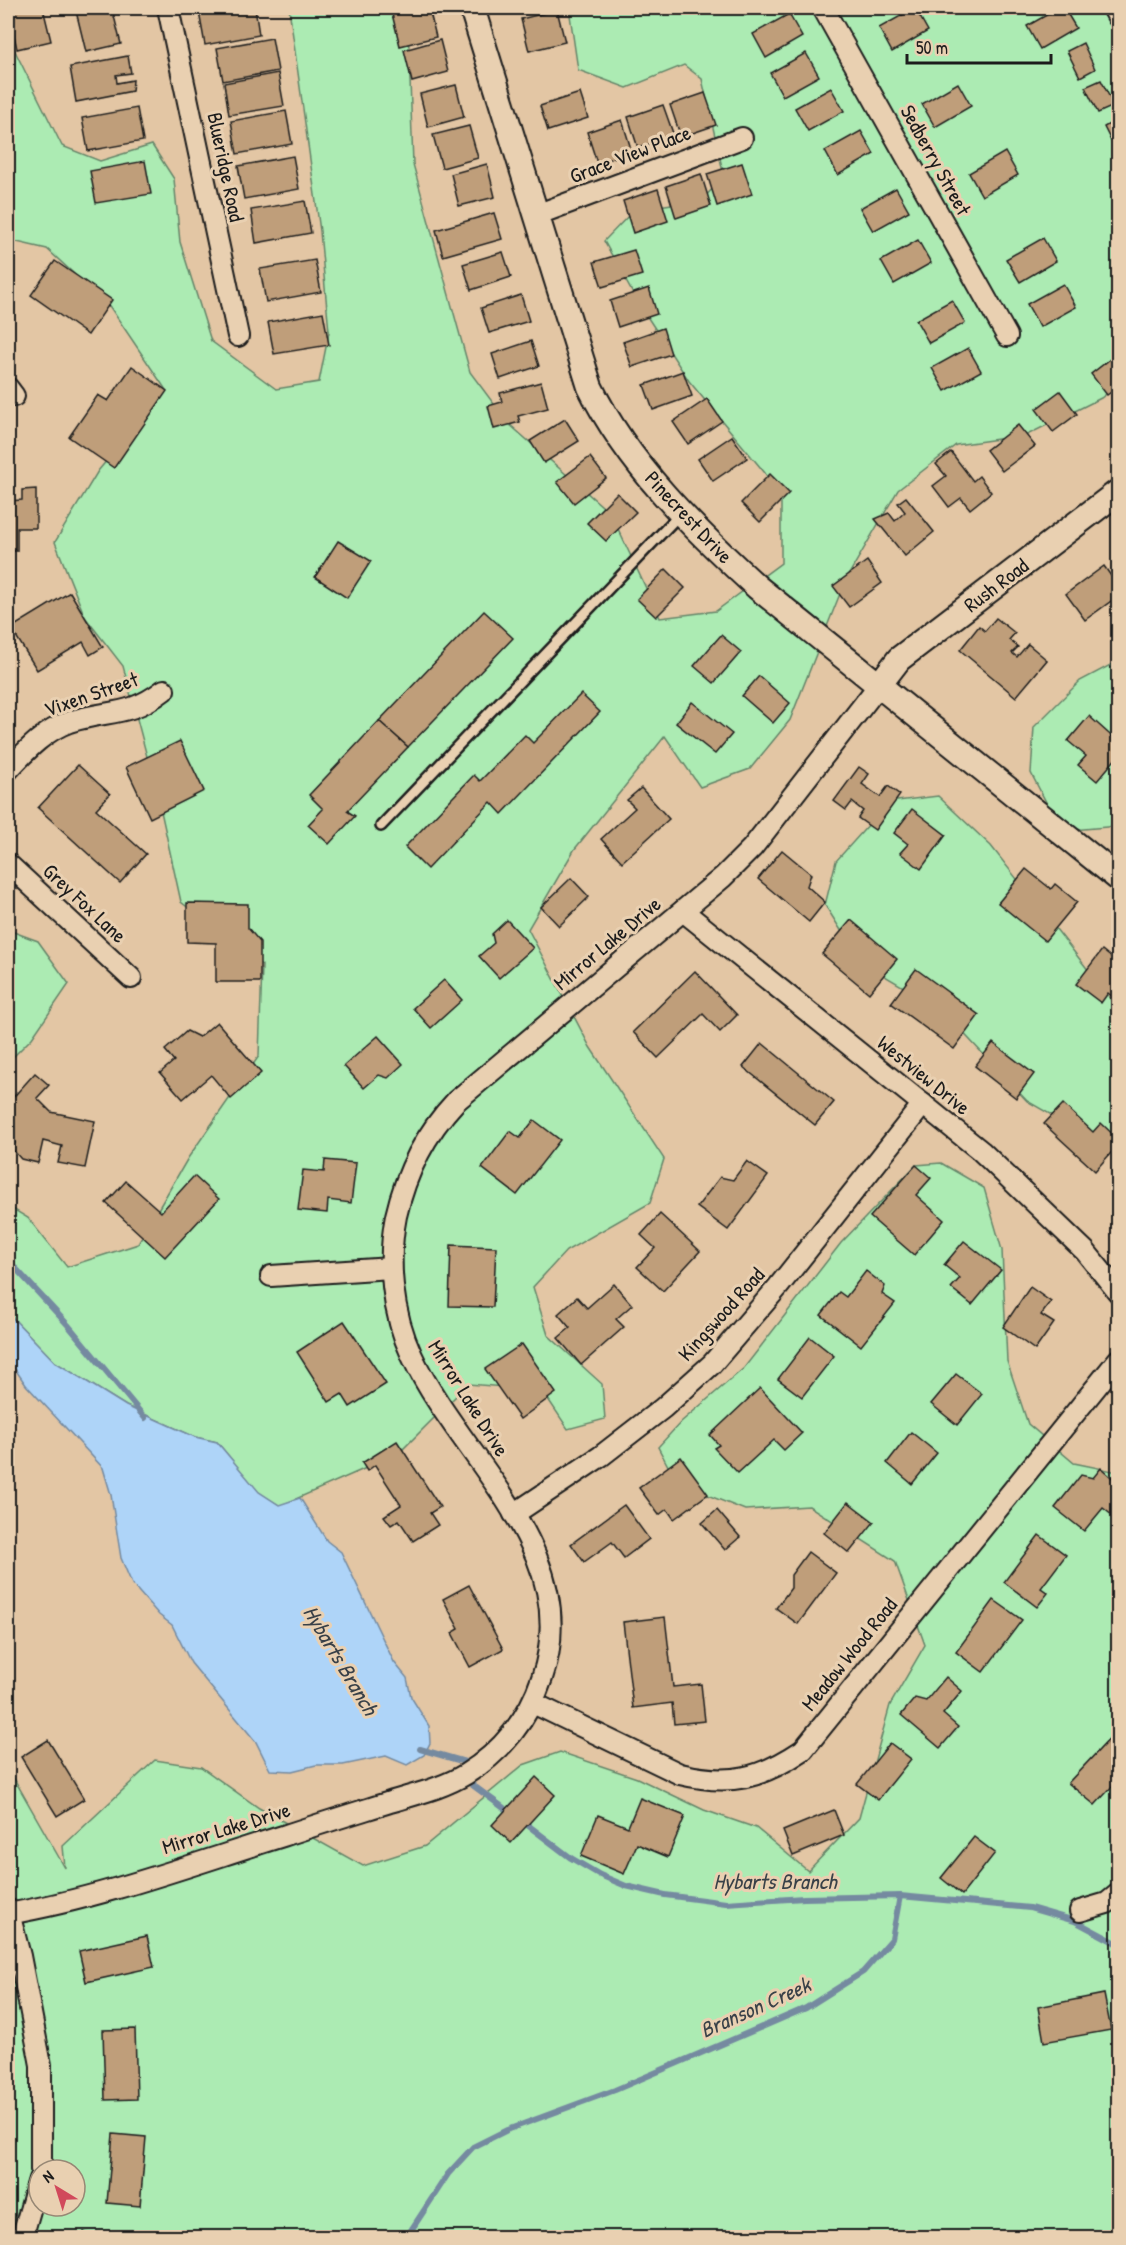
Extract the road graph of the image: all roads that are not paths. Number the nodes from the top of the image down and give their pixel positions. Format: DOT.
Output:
graph roads {
  1 [pos="168,8"];
  2 [pos="472,8"];
  3 [pos="823,8"];
  4 [pos="1113,8"];
  5 [pos="1119,17"];
  6 [pos="742,138"];
  7 [pos="536,215"];
  8 [pos="238,336"];
  9 [pos="1006,336"];
  10 [pos="1119,492"];
  11 [pos="681,513"];
  12 [pos="879,685"];
  13 [pos="164,690"];
  14 [pos="8,770"];
  15 [pos="381,826"];
  16 [pos="8,864"];
  17 [pos="1119,878"];
  18 [pos="683,911"];
  19 [pos="131,978"];
  20 [pos="923,1104"];
  21 [pos="391,1268"];
  22 [pos="271,1276"];
  23 [pos="1119,1292"];
  24 [pos="1119,1359"];
  25 [pos="514,1514"];
  26 [pos="533,1703"];
  27 [pos="1119,1894"];
  28 [pos="8,1909"];
  29 [pos="1080,1911"];
  30 [pos="8,1914"];
  31 [pos="42,2158"];
  32 [pos="28,2218"];
  33 [pos="22,2238"];
  1 -- 8 [label="street, Blueridge Road"];
  2 -- 7 [label="street, Pinecrest Drive"];
  3 -- 9 [label="street, Sedberry Street"];
  4 -- 5 [label="street"];
  6 -- 7 [label="street, Grace View Place"];
  7 -- 11 [label="street, Pinecrest Drive"];
  10 -- 12 [label="street, Rush Road"];
  11 -- 12 [label="street, Pinecrest Drive"];
  11 -- 15 [label="lane"];
  12 -- 17 [label="street, Pinecrest Drive"];
  12 -- 18 [label="street, Mirror Lake Drive"];
  13 -- 14 [label="street, Vixen Street"];
  16 -- 19 [label="street, Grey Fox Lane"];
  18 -- 20 [label="street, Westview Drive"];
  18 -- 21 [label="street, Mirror Lake Drive"];
  20 -- 23 [label="street, Westview Drive"];
  20 -- 25 [label="street, Kingswood Road"];
  21 -- 22 [label="street"];
  21 -- 25 [label="street, Mirror Lake Drive"];
  24 -- 26 [label="street, Meadow Wood Road"];
  25 -- 26 [label="street, Mirror Lake Drive"];
  26 -- 30 [label="street, Mirror Lake Drive"];
  27 -- 29 [label="street"];
  28 -- 30 [label="street"];
  30 -- 31 [label="street"];
  32 -- 33 [label="street"];
}
